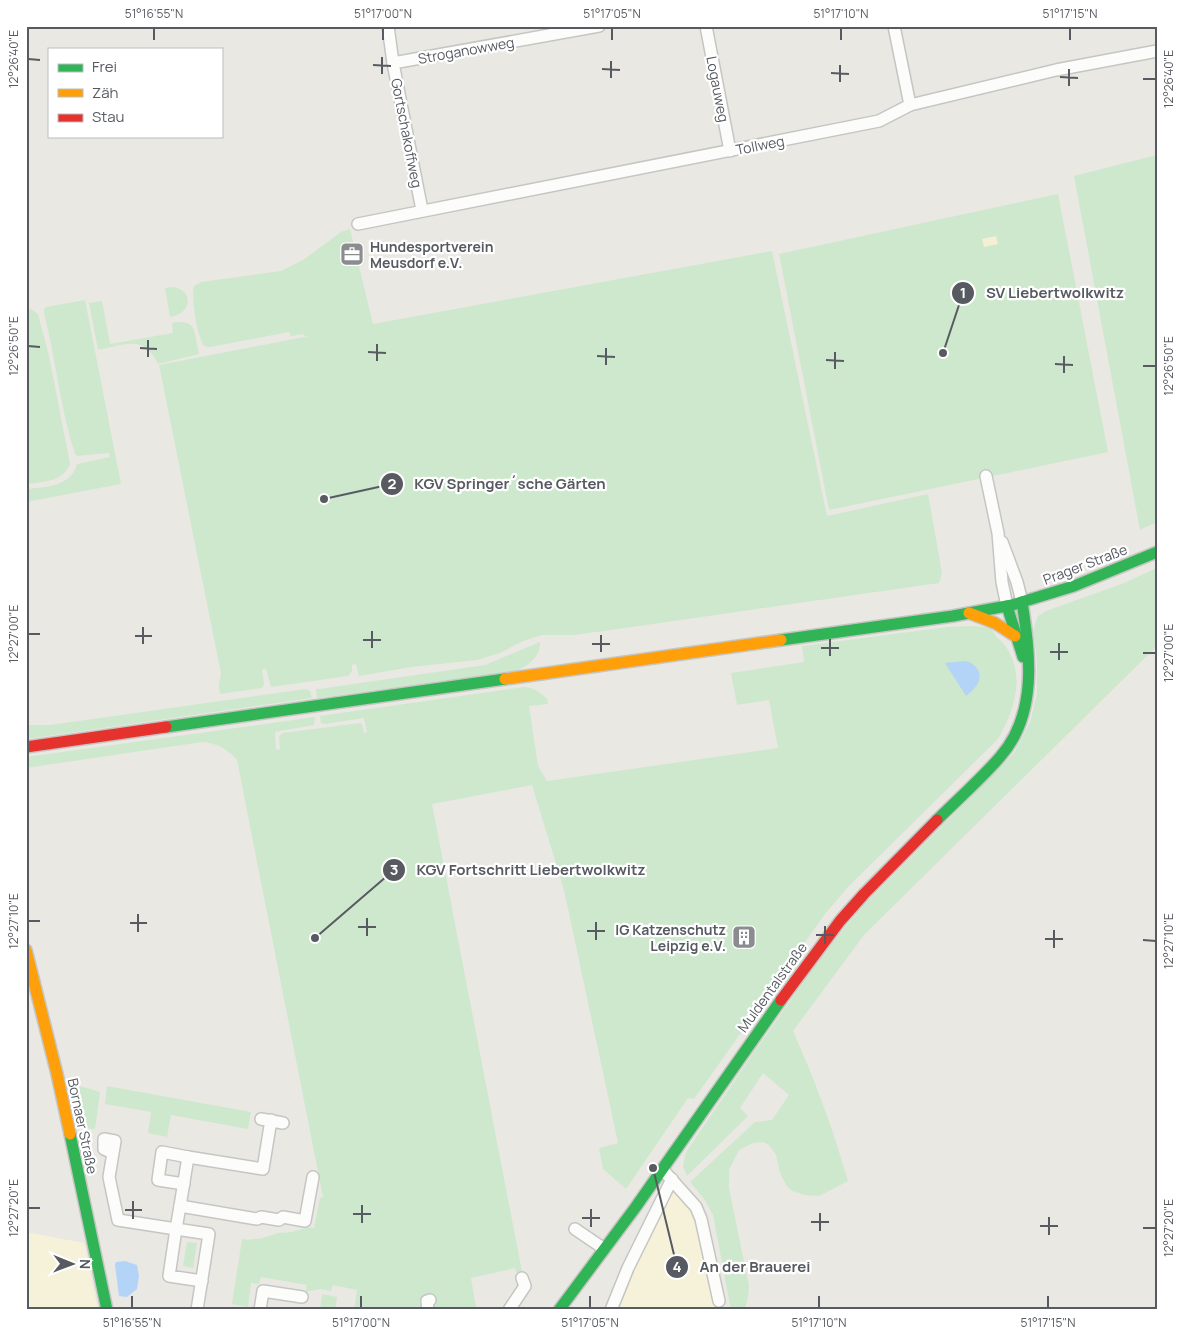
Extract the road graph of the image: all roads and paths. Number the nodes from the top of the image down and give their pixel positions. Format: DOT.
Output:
graph roads {
  1 [pos="388,26"];
  2 [pos="599,26"];
  3 [pos="706,26"];
  4 [pos="894,26"];
  5 [pos="1157,51"];
  6 [pos="393,63"];
  7 [pos="910,105"];
  8 [pos="730,151"];
  9 [pos="422,210"];
  10 [pos="358,224"];
  11 [pos="986,476"];
  12 [pos="998,534"];
  13 [pos="1157,552"];
  14 [pos="1022,602"];
  15 [pos="1006,606"];
  16 [pos="969,613"];
  17 [pos="1015,636"];
  18 [pos="1028,670"];
  19 [pos="26,747"];
  20 [pos="26,950"];
  21 [pos="283,1123"];
  22 [pos="113,1153"];
  23 [pos="188,1157"];
  24 [pos="662,1169"];
  25 [pos="313,1177"];
  26 [pos="672,1179"];
  27 [pos="184,1184"];
  28 [pos="180,1206"];
  29 [pos="176,1229"];
  30 [pos="575,1229"];
  31 [pos="603,1248"];
  32 [pos="202,1281"];
  33 [pos="524,1282"];
  34 [pos="302,1297"];
  35 [pos="719,1301"];
  36 [pos="107,1310"];
  37 [pos="198,1310"];
  38 [pos="260,1310"];
  39 [pos="509,1310"];
  40 [pos="559,1310"];
  41 [pos="611,1310"];
  1 -- 6 [label="street, Gortschakoffweg"];
  2 -- 6 [label="street, Stroganowweg"];
  3 -- 8 [label="street, Logauweg"];
  4 -- 7 [label="street"];
  5 -- 7 [label="street, Tollweg"];
  6 -- 9 [label="street, Gortschakoffweg"];
  7 -- 8 [label="street, Tollweg"];
  8 -- 9 [label="street, Tollweg"];
  9 -- 10 [label="street, Tollweg"];
  11 -- 12 [label="street, Muldentalstraße"];
  12 -- 14 [label="street, Muldentalstraße"];
  12 -- 15 [label="street, Muldentalstraße"];
  13 -- 14 [label="main road, Prager Straße"];
  14 -- 15 [label="main road, Prager Straße"];
  14 -- 18 [label="main road, Muldentalstraße"];
  15 -- 16 [label="main road, Prager Straße"];
  15 -- 17 [label="main road, Muldentalstraße"];
  16 -- 17 [label="main road"];
  16 -- 19 [label="main road, Prager Straße"];
  17 -- 18 [label="main road, Muldentalstraße"];
  18 -- 24 [label="main road, Muldentalstraße"];
  20 -- 36 [label="main road, Bornaer Straße"];
  21 -- 23 [label="street"];
  22 -- 29 [label="street"];
  23 -- 27 [label="street"];
  23 -- 27 [label="street"];
  24 -- 26 [label="street"];
  24 -- 31 [label="main road, Muldentalstraße"];
  25 -- 28 [label="street"];
  26 -- 35 [label="street"];
  26 -- 41 [label="street"];
  27 -- 28 [label="street"];
  28 -- 29 [label="street"];
  29 -- 32 [label="street"];
  29 -- 32 [label="street"];
  30 -- 31 [label="street"];
  31 -- 40 [label="main road, Muldentalstraße"];
  32 -- 37 [label="street"];
  33 -- 39 [label="street"];
  34 -- 38 [label="street"];
}
